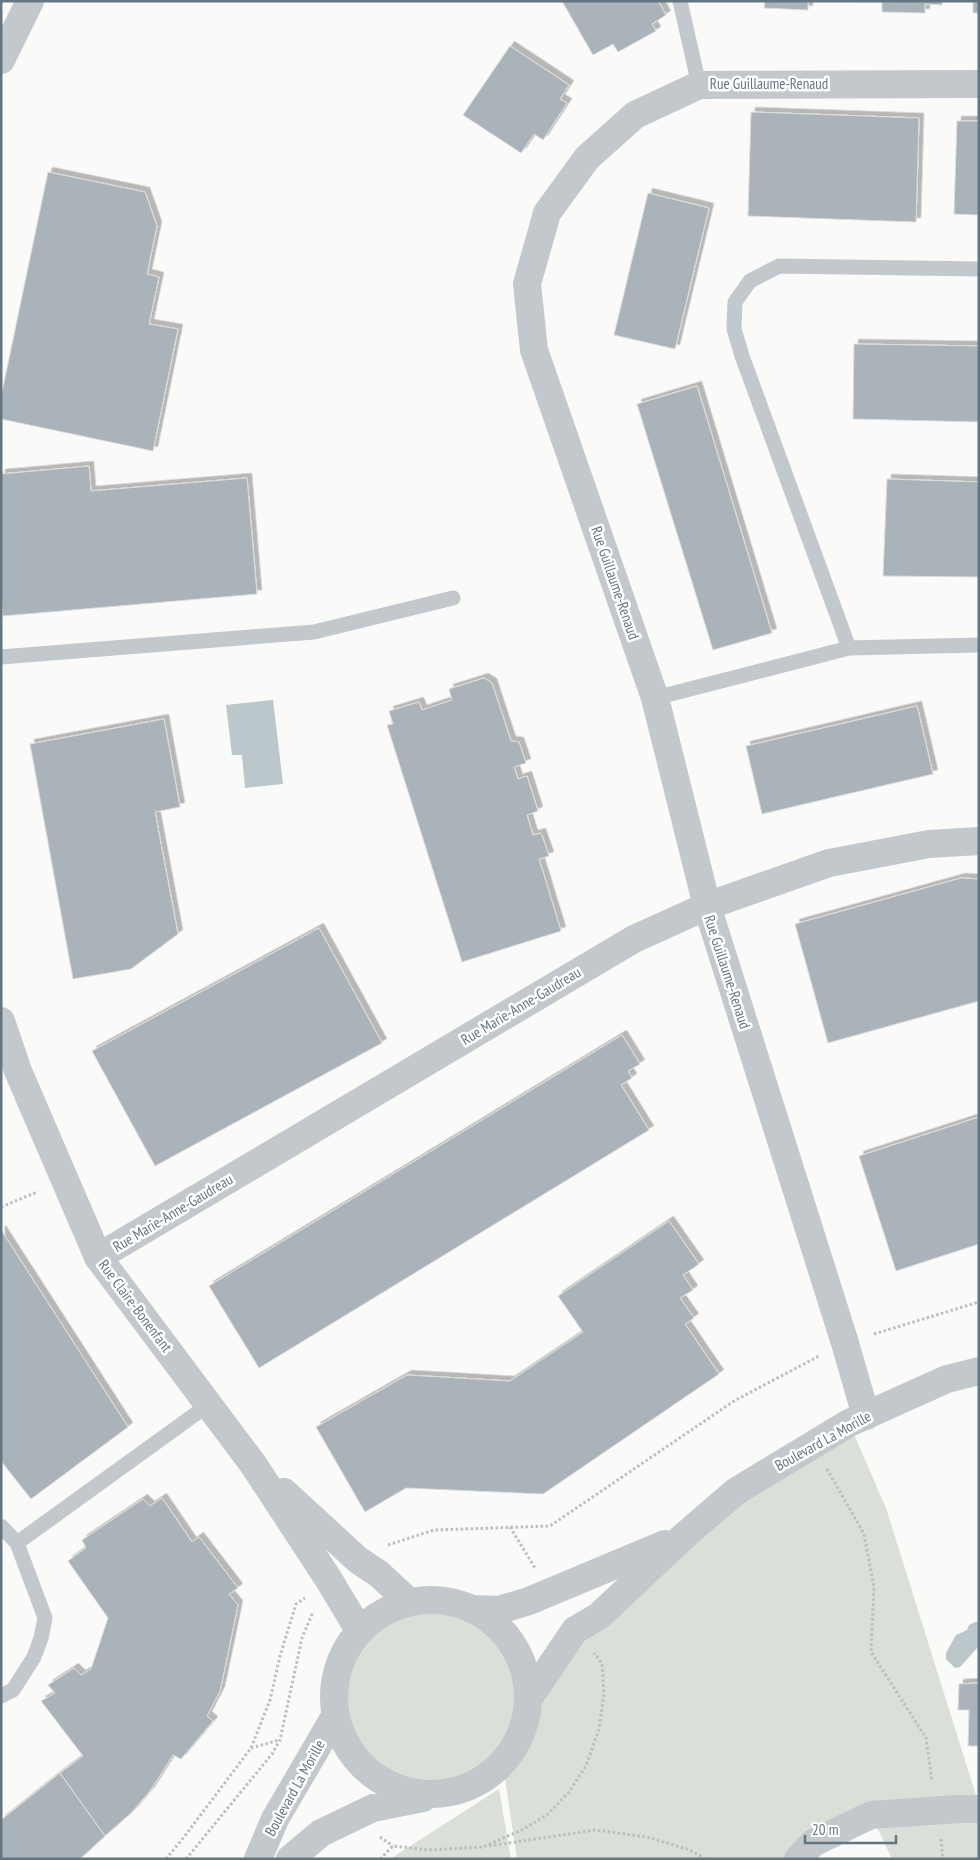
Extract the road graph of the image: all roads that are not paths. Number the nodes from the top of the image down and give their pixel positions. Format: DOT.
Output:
graph roads {
  1 [pos="30,1"];
  2 [pos="680,1"];
  3 [pos="1,60"];
  4 [pos="979,84"];
  5 [pos="699,85"];
  6 [pos="979,269"];
  7 [pos="453,598"];
  8 [pos="979,645"];
  9 [pos="849,648"];
  10 [pos="1,657"];
  11 [pos="655,698"];
  12 [pos="979,841"];
  13 [pos="707,906"];
  14 [pos="1,1021"];
  15 [pos="98,1257"];
  16 [pos="979,1371"];
  17 [pos="208,1405"];
  18 [pos="866,1416"];
  19 [pos="253,1464"];
  20 [pos="1,1526"];
  21 [pos="683,1537"];
  22 [pos="17,1543"];
  23 [pos="408,1602"];
  24 [pos="474,1609"];
  25 [pos="359,1630"];
  26 [pos="1,1696"];
  27 [pos="529,1698"];
  28 [pos="334,1718"];
  29 [pos="434,1796"];
  30 [pos="979,1809"];
  31 [pos="258,1859"];
  32 [pos="290,1859"];
  33 [pos="798,1859"];
  1 -- 3 [label="street"];
  2 -- 5 [label="lane"];
  4 -- 5 [label="street, Rue Guillaume-Renaud"];
  5 -- 11 [label="street, Rue Guillaume-Renaud"];
  6 -- 9 [label="lane"];
  7 -- 10 [label="lane"];
  8 -- 9 [label="lane"];
  9 -- 11 [label="lane"];
  11 -- 13 [label="street, Rue Guillaume-Renaud"];
  12 -- 13 [label="street, Rue Marie-Anne-Gaudreau"];
  13 -- 15 [label="street, Rue Marie-Anne-Gaudreau"];
  13 -- 18 [label="street, Rue Guillaume-Renaud"];
  14 -- 15 [label="street, Rue Claire-Bonenfant"];
  15 -- 17 [label="street, Rue Claire-Bonenfant"];
  16 -- 18 [label="street, Boulevard La Morille"];
  17 -- 19 [label="street, Rue Claire-Bonenfant"];
  17 -- 22 [label="lane"];
  18 -- 21 [label="street, Boulevard La Morille"];
  19 -- 23 [label="street, Rue Claire-Bonenfant"];
  19 -- 25 [label="street, Rue Claire-Bonenfant"];
  20 -- 22 [label="lane"];
  21 -- 24 [label="street, Boulevard La Morille"];
  21 -- 27 [label="street, Boulevard La Morille"];
  22 -- 26 [label="lane"];
  23 -- 24 [label="street"];
  23 -- 25 [label="street"];
  24 -- 27 [label="street"];
  25 -- 28 [label="street"];
  27 -- 29 [label="street"];
  28 -- 29 [label="street"];
  28 -- 31 [label="street, Boulevard La Morille"];
  29 -- 32 [label="street"];
  30 -- 33 [label="street"];
}
